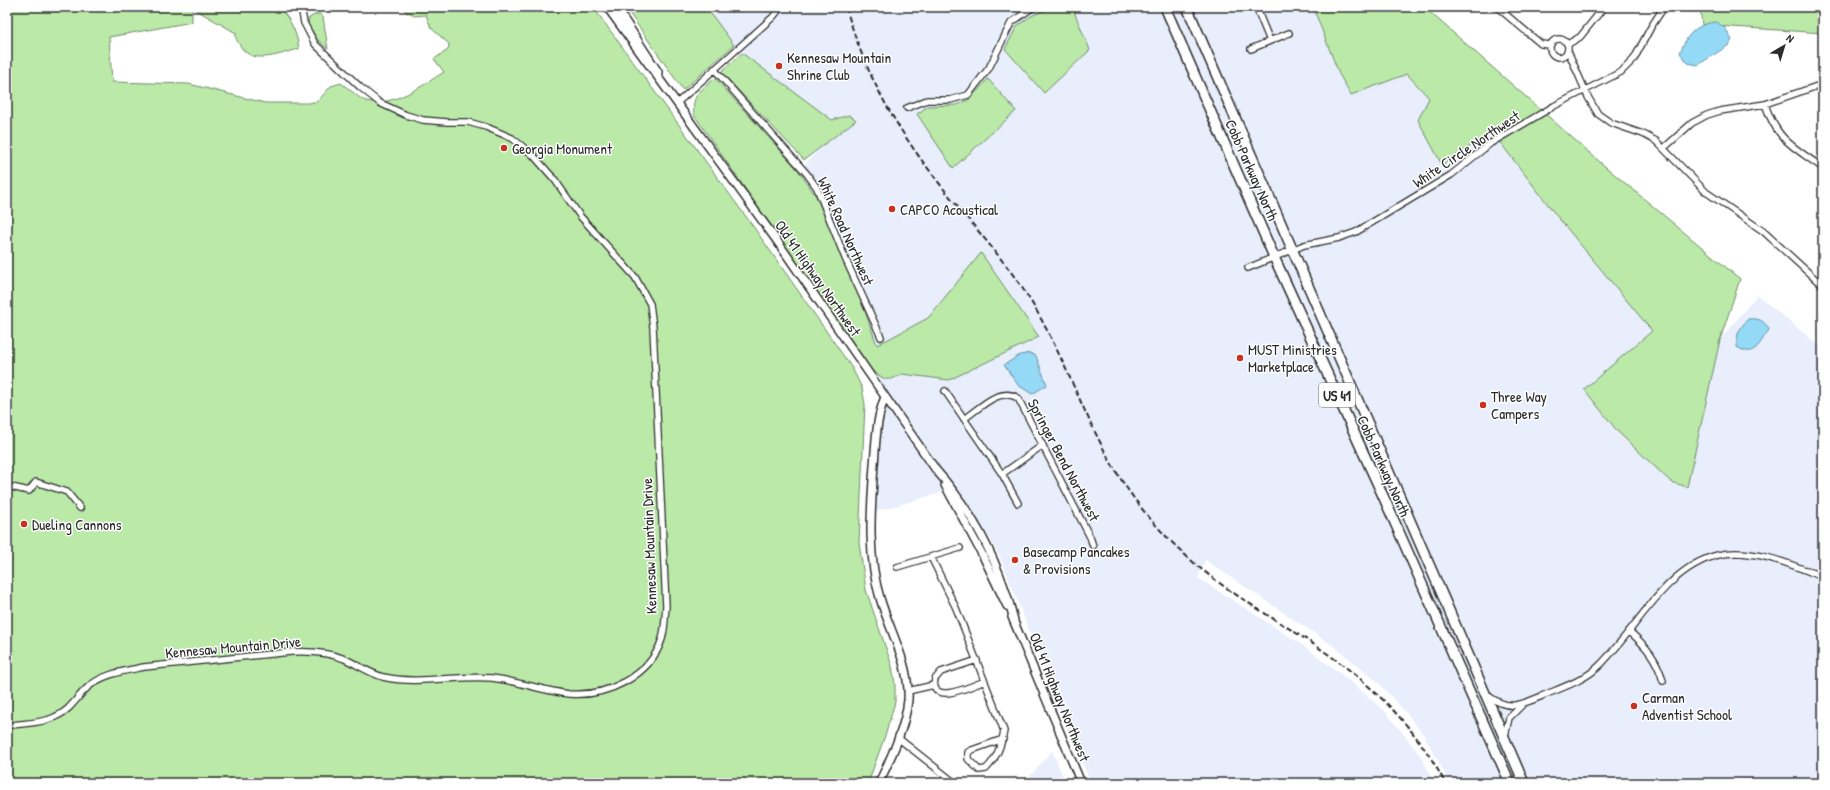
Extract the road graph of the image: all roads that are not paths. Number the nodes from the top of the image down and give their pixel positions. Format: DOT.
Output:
graph roads {
  1 [pos="607,7"];
  2 [pos="616,7"];
  3 [pos="782,7"];
  4 [pos="1033,7"];
  5 [pos="1165,7"];
  6 [pos="1187,7"];
  7 [pos="1256,7"];
  8 [pos="1497,7"];
  9 [pos="1604,7"];
  10 [pos="1664,7"];
  11 [pos="301,10"];
  12 [pos="1289,33"];
  13 [pos="1270,41"];
  14 [pos="1568,44"];
  15 [pos="1550,45"];
  16 [pos="1251,49"];
  17 [pos="1568,51"];
  18 [pos="714,69"];
  19 [pos="1823,84"];
  20 [pos="1585,90"];
  21 [pos="677,103"];
  22 [pos="1765,104"];
  23 [pos="907,108"];
  24 [pos="1664,148"];
  25 [pos="1823,168"];
  26 [pos="1293,249"];
  27 [pos="1274,257"];
  28 [pos="1248,268"];
  29 [pos="1823,286"];
  30 [pos="881,338"];
  31 [pos="945,391"];
  32 [pos="884,397"];
  33 [pos="964,419"];
  34 [pos="1043,445"];
  35 [pos="1002,474"];
  36 [pos="7,486"];
  37 [pos="1018,503"];
  38 [pos="80,508"];
  39 [pos="1092,546"];
  40 [pos="960,548"];
  41 [pos="931,557"];
  42 [pos="897,568"];
  43 [pos="1823,577"];
  44 [pos="1629,631"];
  45 [pos="977,660"];
  46 [pos="985,681"];
  47 [pos="1663,681"];
  48 [pos="934,685"];
  49 [pos="908,691"];
  50 [pos="1484,693"];
  51 [pos="1522,705"];
  52 [pos="7,726"];
  53 [pos="898,738"];
  54 [pos="1003,739"];
  55 [pos="1505,739"];
  56 [pos="879,783"];
  57 [pos="955,783"];
  58 [pos="1081,783"];
  59 [pos="1510,783"];
  60 [pos="1524,783"];
  1 -- 21 [label="street, Old 41 Highway Northwest"];
  2 -- 21 [label="street, Old 41 Highway Northwest"];
  3 -- 18 [label="street"];
  4 -- 23 [label="street"];
  5 -- 27 [label="main road, Cobb Parkway North / US 41"];
  6 -- 26 [label="main road, Cobb Parkway North / US 41"];
  7 -- 13 [label="street"];
  8 -- 15 [label="street"];
  9 -- 14 [label="street"];
  10 -- 20 [label="street, White Circle Northwest"];
  11 -- 52 [label="street, Kennesaw Mountain Drive"];
  12 -- 13 [label="street"];
  13 -- 16 [label="street"];
  14 -- 15 [label="street"];
  14 -- 17 [label="street"];
  15 -- 17 [label="street"];
  17 -- 20 [label="street"];
  18 -- 21 [label="street"];
  18 -- 30 [label="street, White Road Northwest"];
  19 -- 22 [label="street"];
  20 -- 24 [label="street"];
  20 -- 26 [label="street, White Circle Northwest"];
  21 -- 32 [label="street, Old 41 Highway Northwest"];
  22 -- 24 [label="street"];
  22 -- 25 [label="street"];
  24 -- 29 [label="street"];
  26 -- 27 [label="street, White Circle Northwest"];
  26 -- 50 [label="main road, Cobb Parkway North / US 41"];
  27 -- 28 [label="street, White Circle Northwest"];
  27 -- 59 [label="main road, Cobb Parkway North / US 41"];
  31 -- 33 [label="street"];
  32 -- 49 [label="street"];
  32 -- 58 [label="street, Old 41 Highway Northwest"];
  33 -- 34 [label="street, Springer Bend Northwest"];
  33 -- 35 [label="street"];
  34 -- 35 [label="street"];
  34 -- 39 [label="street, Springer Bend Northwest"];
  35 -- 37 [label="street"];
  36 -- 38 [label="street"];
  40 -- 41 [label="street"];
  41 -- 42 [label="street"];
  41 -- 45 [label="street"];
  43 -- 44 [label="street"];
  44 -- 47 [label="street"];
  44 -- 51 [label="street"];
  45 -- 46 [label="street"];
  45 -- 48 [label="street"];
  46 -- 48 [label="street"];
  46 -- 54 [label="street"];
  48 -- 49 [label="street"];
  49 -- 53 [label="street"];
  50 -- 51 [label="street"];
  50 -- 55 [label="main road, Cobb Parkway North / US 41"];
  51 -- 55 [label="street"];
  53 -- 56 [label="street"];
  53 -- 57 [label="street"];
  54 -- 54 [label="street"];
  55 -- 60 [label="main road, Cobb Parkway North / US 41"];
}
